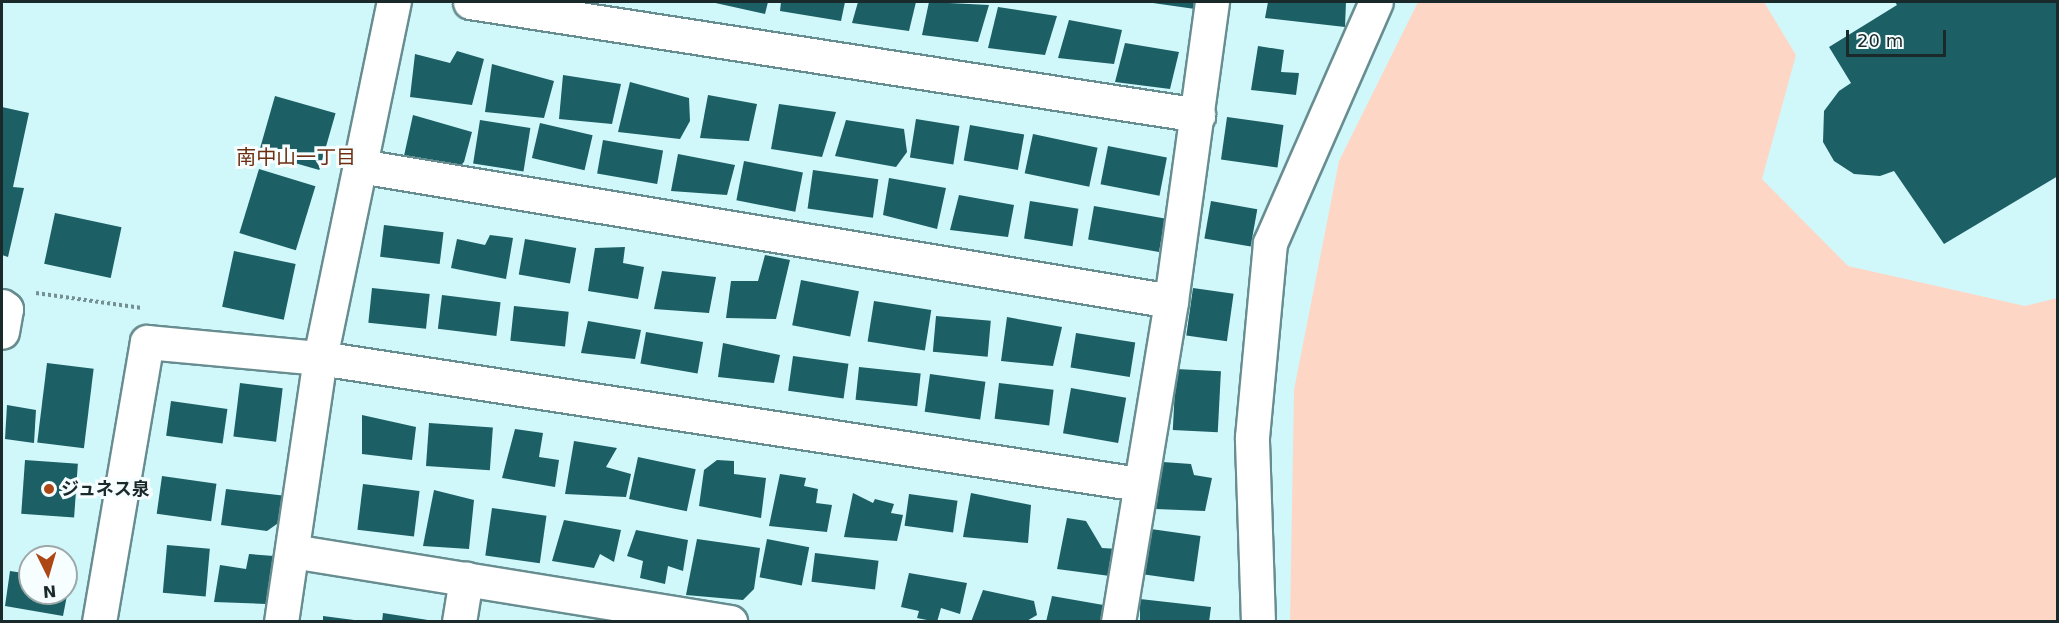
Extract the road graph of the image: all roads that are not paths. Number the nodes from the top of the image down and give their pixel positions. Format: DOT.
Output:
graph roads {
  1 [pos="394,2"];
  2 [pos="470,2"];
  3 [pos="1212,2"];
  4 [pos="1376,2"];
  5 [pos="1198,115"];
  6 [pos="360,166"];
  7 [pos="1171,301"];
  8 [pos="2,306"];
  9 [pos="2,332"];
  10 [pos="320,358"];
  11 [pos="1139,484"];
  12 [pos="292,551"];
  13 [pos="466,579"];
  14 [pos="99,621"];
  15 [pos="281,621"];
  16 [pos="459,621"];
  17 [pos="730,621"];
  18 [pos="1118,621"];
  19 [pos="1258,621"];
  1 -- 6 [label="street"];
  2 -- 5 [label="street"];
  3 -- 5 [label="street"];
  4 -- 19 [label="street"];
  5 -- 7 [label="street"];
  6 -- 7 [label="street"];
  6 -- 10 [label="street"];
  7 -- 11 [label="street"];
  8 -- 9 [label="street"];
  10 -- 11 [label="street"];
  10 -- 12 [label="street"];
  10 -- 14 [label="street"];
  11 -- 18 [label="street"];
  12 -- 13 [label="street"];
  12 -- 15 [label="street"];
  13 -- 16 [label="street"];
  13 -- 17 [label="street"];
}
